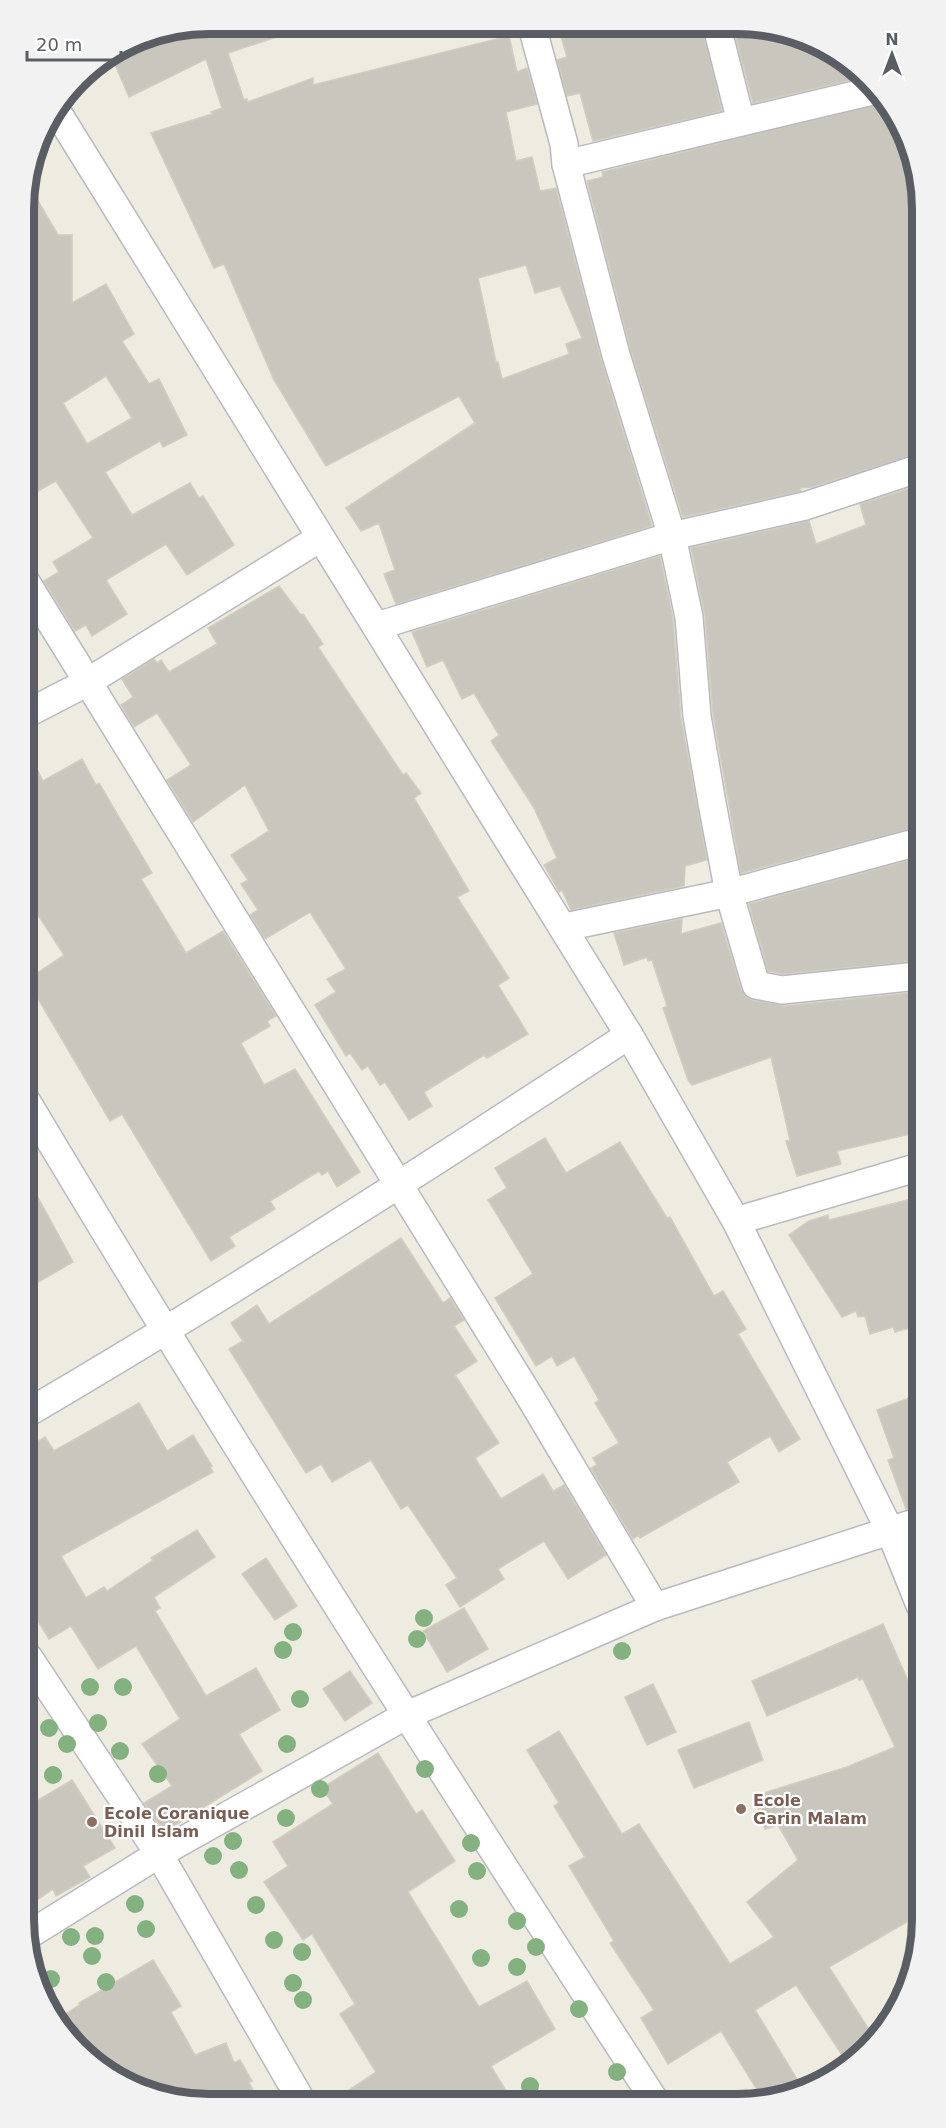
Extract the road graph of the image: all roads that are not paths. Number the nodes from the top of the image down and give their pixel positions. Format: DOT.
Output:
graph roads {
  1 [pos="534,35"];
  2 [pos="719,35"];
  3 [pos="866,92"];
  4 [pos="61,118"];
  5 [pos="741,122"];
  6 [pos="566,164"];
  7 [pos="912,471"];
  8 [pos="672,536"];
  9 [pos="320,538"];
  10 [pos="35,597"];
  11 [pos="377,626"];
  12 [pos="86,683"];
  13 [pos="35,710"];
  14 [pos="912,844"];
  15 [pos="729,893"];
  16 [pos="565,927"];
  17 [pos="912,977"];
  18 [pos="629,1035"];
  19 [pos="34,1115"];
  20 [pos="911,1169"];
  21 [pos="398,1187"];
  22 [pos="736,1221"];
  23 [pos="164,1332"];
  24 [pos="34,1408"];
  25 [pos="911,1524"];
  26 [pos="890,1531"];
  27 [pos="911,1583"];
  28 [pos="655,1607"];
  29 [pos="34,1666"];
  30 [pos="405,1716"];
  31 [pos="159,1854"];
  32 [pos="35,1931"];
  33 [pos="298,2094"];
  34 [pos="650,2094"];
  1 -- 6 [label="street"];
  2 -- 5 [label="street"];
  3 -- 5 [label="street"];
  4 -- 9 [label="street"];
  5 -- 6 [label="street"];
  6 -- 8 [label="street"];
  7 -- 8 [label="street"];
  8 -- 11 [label="street"];
  8 -- 15 [label="street"];
  9 -- 11 [label="street"];
  9 -- 12 [label="street"];
  10 -- 12 [label="street"];
  11 -- 16 [label="street"];
  12 -- 13 [label="street"];
  12 -- 21 [label="street"];
  14 -- 15 [label="street"];
  15 -- 16 [label="street"];
  15 -- 17 [label="street"];
  16 -- 18 [label="street"];
  18 -- 21 [label="street"];
  18 -- 22 [label="street"];
  19 -- 23 [label="street"];
  20 -- 22 [label="street"];
  21 -- 23 [label="street"];
  21 -- 28 [label="street"];
  22 -- 26 [label="street"];
  23 -- 24 [label="street"];
  23 -- 30 [label="street"];
  25 -- 26 [label="street"];
  26 -- 27 [label="street"];
  26 -- 28 [label="street"];
  28 -- 30 [label="street"];
  29 -- 31 [label="street"];
  30 -- 31 [label="street"];
  30 -- 34 [label="street"];
  31 -- 32 [label="street"];
  31 -- 33 [label="street"];
}
